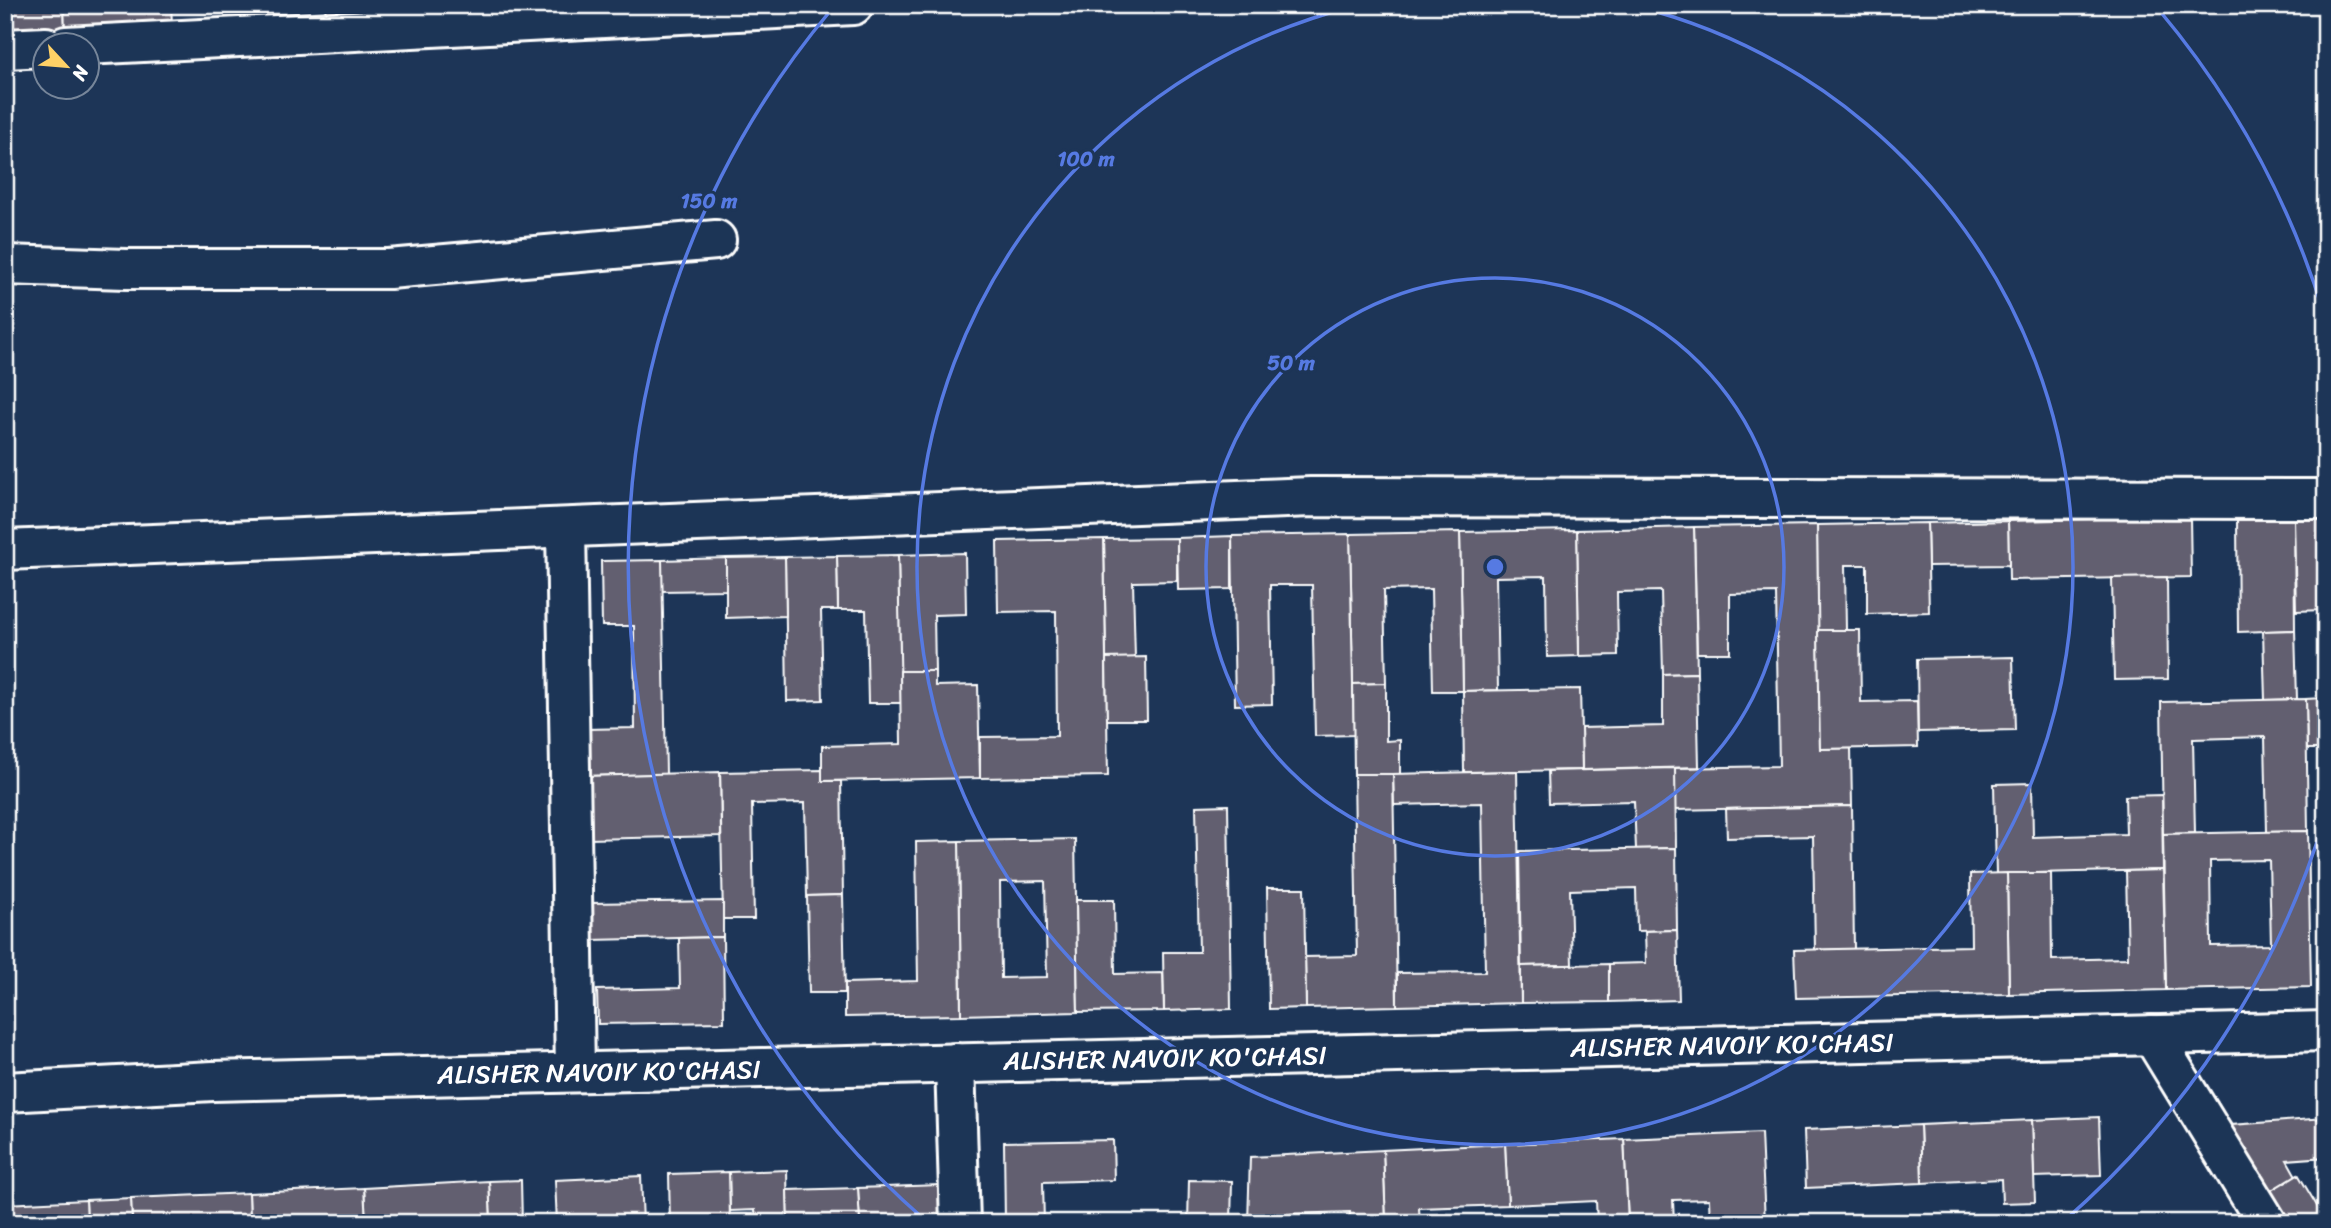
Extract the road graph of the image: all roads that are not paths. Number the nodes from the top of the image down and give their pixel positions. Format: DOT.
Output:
graph roads {
  1 [pos="853,5"];
  2 [pos="307,19"];
  3 [pos="102,42"];
  4 [pos="32,48"];
  5 [pos="5,49"];
  6 [pos="716,240"];
  7 [pos="5,265"];
  8 [pos="2326,499"];
  9 [pos="566,528"];
  10 [pos="5,550"];
  11 [pos="2326,1031"];
  12 [pos="2152,1035"];
  13 [pos="955,1063"];
  14 [pos="575,1072"];
  15 [pos="5,1092"];
  16 [pos="960,1223"];
  17 [pos="2267,1223"];
  1 -- 2 [label="street"];
  2 -- 3 [label="street"];
  4 -- 5 [label="street"];
  6 -- 7 [label="street"];
  8 -- 9 [label="street"];
  9 -- 10 [label="street"];
  9 -- 14 [label="street"];
  11 -- 12 [label="street, ALISHER NAVOIY KO'CHASI"];
  12 -- 13 [label="street, ALISHER NAVOIY KO'CHASI"];
  12 -- 17 [label="street"];
  13 -- 14 [label="street, ALISHER NAVOIY KO'CHASI"];
  13 -- 16 [label="street"];
  14 -- 15 [label="street, ALISHER NAVOIY KO'CHASI"];
}
